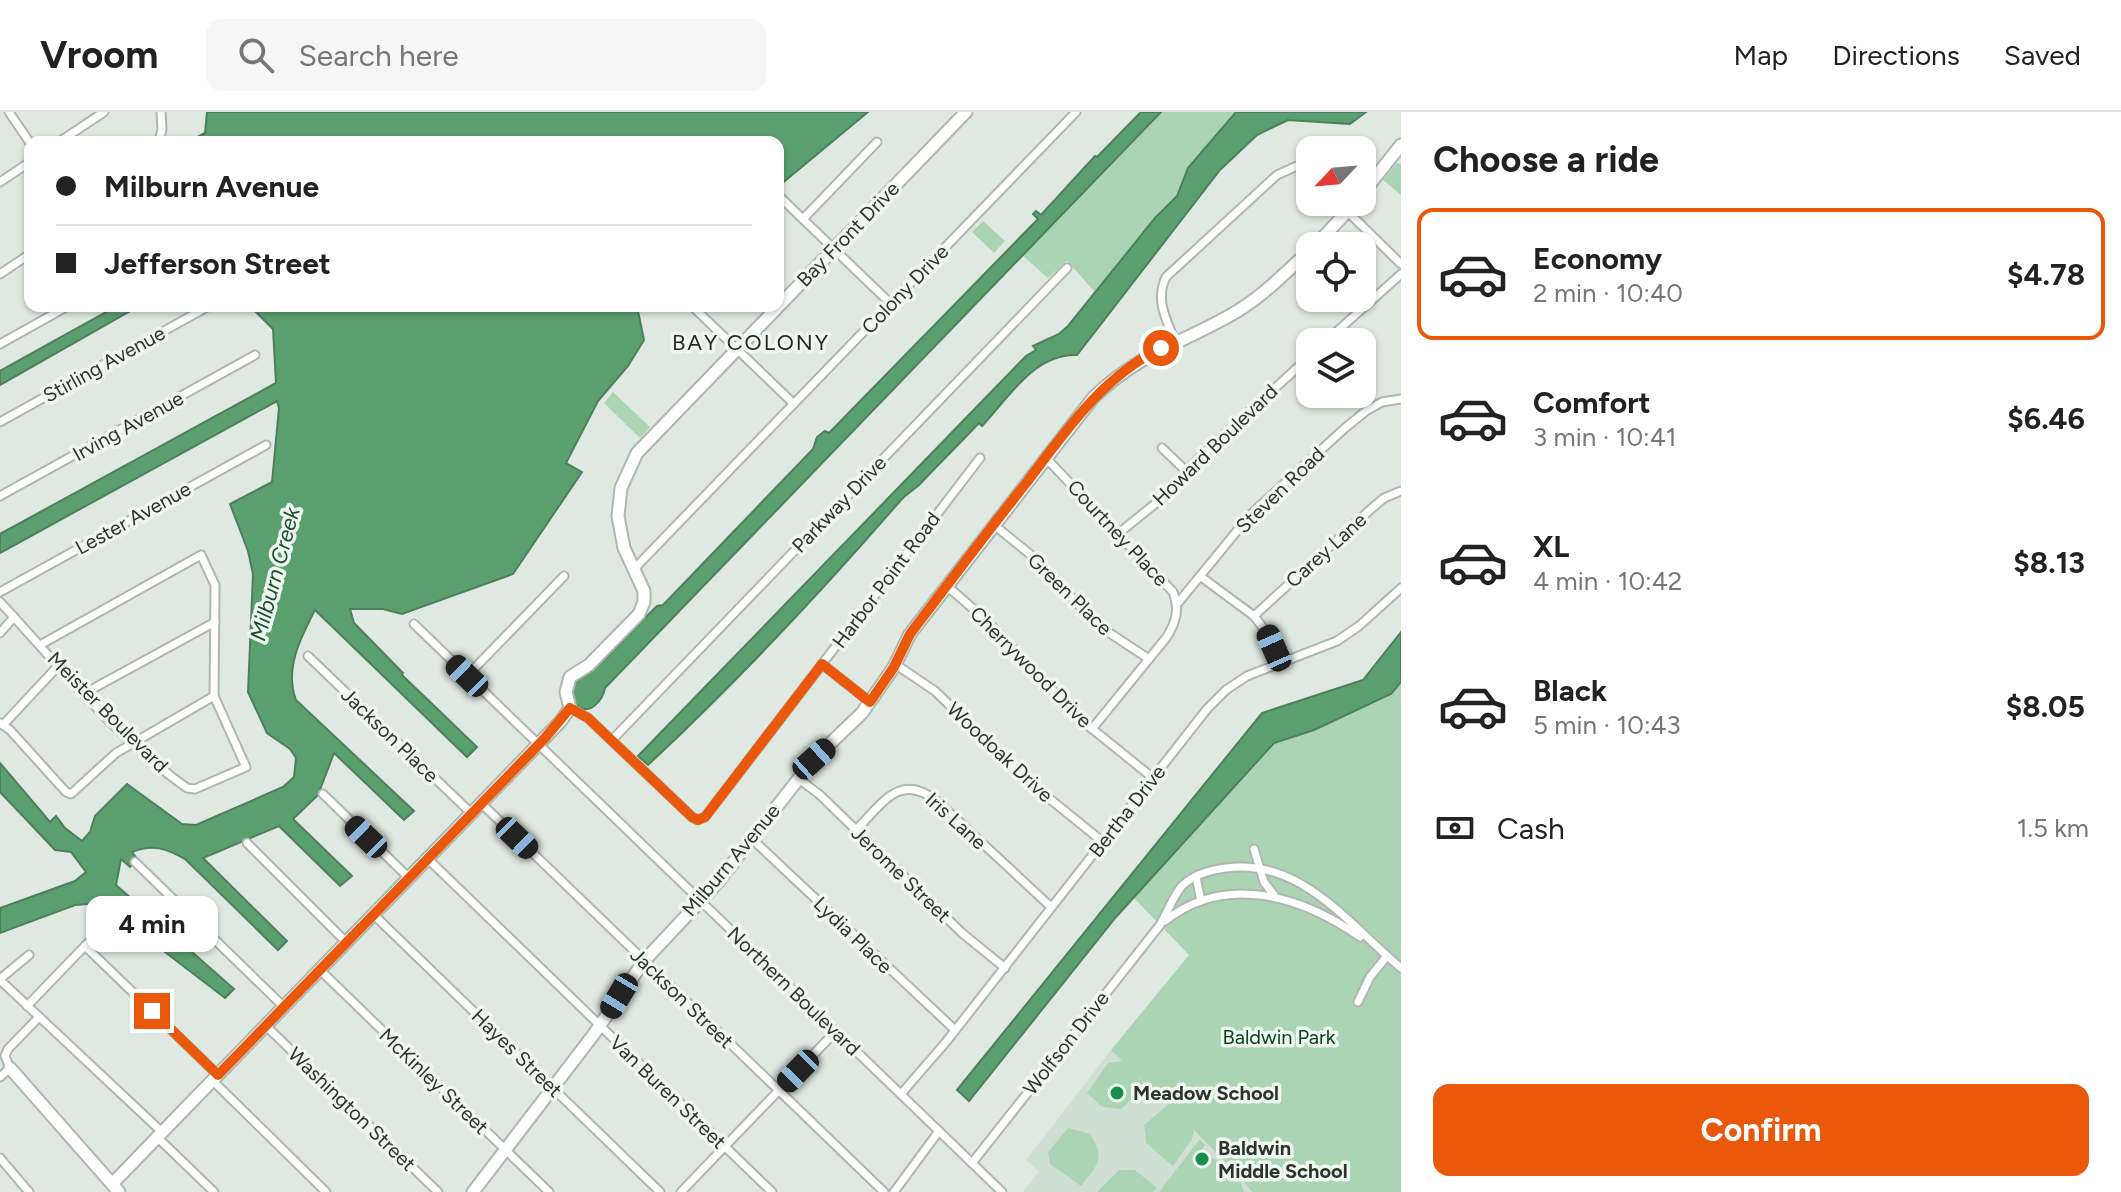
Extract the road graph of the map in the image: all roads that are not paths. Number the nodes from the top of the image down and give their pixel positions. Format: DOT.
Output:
graph roads {
  1 [pos="9,112"];
  2 [pos="104,112"];
  3 [pos="161,112"];
  4 [pos="966,112"];
  5 [pos="1076,112"];
  6 [pos="25,136"];
  7 [pos="68,136"];
  8 [pos="160,136"];
  9 [pos="877,142"];
  10 [pos="1400,149"];
  11 [pos="24,166"];
  12 [pos="1296,166"];
  13 [pos="1376,174"];
  14 [pos="0,182"];
  15 [pos="784,202"];
  16 [pos="1344,216"];
  17 [pos="1352,216"];
  18 [pos="803,219"];
  19 [pos="1329,232"];
  20 [pos="834,249"];
  21 [pos="24,258"];
  22 [pos="1296,262"];
  23 [pos="1401,264"];
  24 [pos="1067,268"];
  25 [pos="0,274"];
  26 [pos="1401,274"];
  27 [pos="784,301"];
  28 [pos="891,304"];
  29 [pos="57,312"];
  30 [pos="198,312"];
  31 [pos="698,312"];
  32 [pos="773,312"];
  33 [pos="1341,328"];
  34 [pos="1175,341"];
  35 [pos="0,344"];
  36 [pos="737,349"];
  37 [pos="255,355"];
  38 [pos="1296,369"];
  39 [pos="1401,399"];
  40 [pos="794,404"];
  41 [pos="0,422"];
  42 [pos="266,445"];
  43 [pos="1162,448"];
  44 [pos="980,458"];
  45 [pos="1046,458"];
  46 [pos="1186,471"];
  47 [pos="1401,491"];
  48 [pos="0,496"];
  49 [pos="993,525"];
  50 [pos="1119,533"];
  51 [pos="634,569"];
  52 [pos="564,576"];
  53 [pos="1200,576"];
  54 [pos="947,586"];
  55 [pos="1401,588"];
  56 [pos="0,592"];
  57 [pos="0,602"];
  58 [pos="1178,603"];
  59 [pos="1254,616"];
  60 [pos="14,617"];
  61 [pos="215,622"];
  62 [pos="414,624"];
  63 [pos="0,633"];
  64 [pos="40,645"];
  65 [pos="308,656"];
  66 [pos="1149,659"];
  67 [pos="1280,662"];
  68 [pos="822,664"];
  69 [pos="895,664"];
  70 [pos="59,665"];
  71 [pos="467,676"];
  72 [pos="85,693"];
  73 [pos="214,696"];
  74 [pos="870,702"];
  75 [pos="570,708"];
  76 [pos="2,724"];
  77 [pos="1092,729"];
  78 [pos="612,740"];
  79 [pos="133,743"];
  80 [pos="538,744"];
  81 [pos="1153,778"];
  82 [pos="799,779"];
  83 [pos="323,794"];
  84 [pos="481,803"];
  85 [pos="471,813"];
  86 [pos="856,830"];
  87 [pos="752,839"];
  88 [pos="1103,842"];
  89 [pos="247,843"];
  90 [pos="1254,849"];
  91 [pos="428,859"];
  92 [pos="135,862"];
  93 [pos="1258,868"];
  94 [pos="1196,877"];
  95 [pos="409,878"];
  96 [pos="1274,895"];
  97 [pos="700,900"];
  98 [pos="1201,901"];
  99 [pos="1051,907"];
  100 [pos="374,915"];
  101 [pos="110,920"];
  102 [pos="1160,925"];
  103 [pos="347,943"];
  104 [pos="85,946"];
  105 [pos="1385,954"];
  106 [pos="29,955"];
  107 [pos="644,961"];
  108 [pos="1005,968"];
  109 [pos="1401,968"];
  110 [pos="320,970"];
  111 [pos="0,979"];
  112 [pos="1358,1002"];
  113 [pos="27,1006"];
  114 [pos="284,1007"];
  115 [pos="39,1017"];
  116 [pos="599,1025"];
  117 [pos="266,1026"];
  118 [pos="955,1030"];
  119 [pos="836,1031"];
  120 [pos="10,1068"];
  121 [pos="0,1077"];
  122 [pos="216,1078"];
  123 [pos="552,1087"];
  124 [pos="778,1091"];
  125 [pos="901,1094"];
  126 [pos="939,1131"];
  127 [pos="160,1135"];
  128 [pos="725,1146"];
  129 [pos="505,1149"];
  130 [pos="0,1158"];
  131 [pos="972,1163"];
  132 [pos="115,1188"];
  133 [pos="29,1192"];
  134 [pos="214,1192"];
  135 [pos="326,1192"];
  136 [pos="438,1192"];
  137 [pos="473,1192"];
  138 [pos="549,1192"];
  139 [pos="660,1192"];
  140 [pos="681,1192"];
  141 [pos="772,1192"];
  142 [pos="884,1192"];
  143 [pos="894,1192"];
  144 [pos="1002,1192"];
  1 -- 6 [label="street"];
  2 -- 7 [label="street"];
  3 -- 8 [label="street"];
  4 -- 20 [label="street, Bay Front Drive"];
  5 -- 28 [label="street, Colony Drive"];
  9 -- 18 [label="street"];
  10 -- 13 [label="street"];
  11 -- 14 [label="street"];
  12 -- 34 [label="street"];
  15 -- 18 [label="street"];
  16 -- 19 [label="street"];
  17 -- 23 [label="street"];
  18 -- 20 [label="street"];
  20 -- 27 [label="street, Bay Front Drive"];
  20 -- 28 [label="street"];
  21 -- 25 [label="street"];
  22 -- 34 [label="street, Milburn Avenue"];
  24 -- 78 [label="street, Parkway Drive"];
  26 -- 33 [label="street"];
  28 -- 40 [label="street, Colony Drive"];
  29 -- 35 [label="street"];
  30 -- 41 [label="street, Stirling Avenue"];
  31 -- 36 [label="street"];
  32 -- 36 [label="street, Bay Front Drive"];
  34 -- 45 [label="street, Milburn Avenue"];
  36 -- 40 [label="street"];
  36 -- 51 [label="street, Bay Front Drive"];
  37 -- 48 [label="street, Irving Avenue"];
  38 -- 46 [label="street, Howard Boulevard"];
  39 -- 53 [label="street, Steven Road"];
  40 -- 51 [label="street, Colony Drive"];
  42 -- 56 [label="street, Lester Avenue"];
  43 -- 46 [label="street"];
  44 -- 68 [label="street, Harbor Point Road"];
  45 -- 49 [label="street, Milburn Avenue"];
  45 -- 50 [label="street, Courtney Place"];
  46 -- 50 [label="street, Howard Boulevard"];
  47 -- 59 [label="street, Carey Lane"];
  49 -- 54 [label="street, Milburn Avenue"];
  49 -- 66 [label="street, Green Place"];
  50 -- 58 [label="street, Courtney Place"];
  51 -- 75 [label="street, Bay Front Drive"];
  52 -- 71 [label="street"];
  53 -- 58 [label="street, Steven Road"];
  53 -- 59 [label="street"];
  54 -- 69 [label="street, Milburn Avenue"];
  54 -- 77 [label="street, Cherrywood Drive"];
  55 -- 67 [label="street, Bertha Drive"];
  57 -- 60 [label="street, Meister Boulevard"];
  58 -- 66 [label="street, Courtney Place"];
  59 -- 67 [label="street"];
  60 -- 63 [label="street"];
  60 -- 64 [label="street, Meister Boulevard"];
  61 -- 64 [label="street"];
  61 -- 72 [label="street"];
  61 -- 73 [label="street"];
  62 -- 71 [label="street, Northern Boulevard"];
  64 -- 70 [label="street, Meister Boulevard"];
  65 -- 85 [label="street, Jackson Place"];
  66 -- 77 [label="street, Courtney Place"];
  67 -- 81 [label="street, Bertha Drive"];
  68 -- 74 [label="street"];
  68 -- 78 [label="street, Harbor Point Road"];
  69 -- 74 [label="street, Milburn Avenue"];
  69 -- 88 [label="street, Woodoak Drive"];
  70 -- 72 [label="street, Meister Boulevard"];
  70 -- 76 [label="street"];
  71 -- 80 [label="street, Northern Boulevard"];
  72 -- 79 [label="street, Meister Boulevard"];
  73 -- 79 [label="street"];
  73 -- 79 [label="street, Meister Boulevard"];
  74 -- 82 [label="street, Milburn Avenue"];
  75 -- 78 [label="street"];
  75 -- 80 [label="street"];
  76 -- 79 [label="street"];
  77 -- 81 [label="street, Cherrywood Drive"];
  80 -- 84 [label="street"];
  80 -- 97 [label="street, Northern Boulevard"];
  81 -- 88 [label="street, Bertha Drive"];
  82 -- 86 [label="street, Jerome Street"];
  82 -- 87 [label="street, Milburn Avenue"];
  83 -- 95 [label="street"];
  84 -- 85 [label="street"];
  84 -- 107 [label="street, Jackson Street"];
  85 -- 91 [label="street"];
  86 -- 99 [label="street, Iris Lane"];
  86 -- 108 [label="street, Jerome Street"];
  87 -- 97 [label="street, Milburn Avenue"];
  87 -- 118 [label="street, Lydia Place"];
  88 -- 99 [label="street, Bertha Drive"];
  89 -- 103 [label="street"];
  90 -- 93 [label="street"];
  91 -- 95 [label="street"];
  91 -- 116 [label="street, Van Buren Street"];
  92 -- 114 [label="street"];
  93 -- 94 [label="street"];
  93 -- 96 [label="street"];
  93 -- 105 [label="street"];
  94 -- 98 [label="street"];
  94 -- 102 [label="street, Wolfson Drive"];
  95 -- 100 [label="street"];
  96 -- 98 [label="street, Wolfson Drive"];
  96 -- 105 [label="street, Wolfson Drive"];
  97 -- 107 [label="street, Milburn Avenue"];
  97 -- 119 [label="street, Northern Boulevard"];
  98 -- 102 [label="street, Wolfson Drive"];
  99 -- 108 [label="street, Bertha Drive"];
  100 -- 103 [label="street"];
  100 -- 123 [label="street, Hayes Street"];
  101 -- 104 [label="street"];
  102 -- 131 [label="street, Wolfson Drive"];
  103 -- 110 [label="street"];
  104 -- 113 [label="street"];
  104 -- 122 [label="street"];
  105 -- 109 [label="street"];
  105 -- 112 [label="street"];
  106 -- 111 [label="street"];
  107 -- 116 [label="street, Milburn Avenue"];
  107 -- 124 [label="street, Jackson Street"];
  108 -- 118 [label="street, Bertha Drive"];
  110 -- 114 [label="street"];
  110 -- 129 [label="street, McKinley Street"];
  111 -- 113 [label="street"];
  113 -- 115 [label="street"];
  114 -- 117 [label="street"];
  115 -- 120 [label="street"];
  115 -- 127 [label="street"];
  116 -- 123 [label="street, Milburn Avenue"];
  116 -- 128 [label="street, Van Buren Street"];
  117 -- 122 [label="street"];
  117 -- 136 [label="street, Washington Street"];
  118 -- 125 [label="street, Bertha Drive"];
  119 -- 124 [label="street"];
  119 -- 125 [label="street, Northern Boulevard"];
  120 -- 121 [label="street"];
  120 -- 132 [label="street"];
  122 -- 127 [label="street"];
  122 -- 135 [label="street"];
  123 -- 129 [label="street, Milburn Avenue"];
  123 -- 139 [label="street, Hayes Street"];
  124 -- 128 [label="street"];
  124 -- 142 [label="street, Jackson Street"];
  125 -- 126 [label="street, Northern Boulevard"];
  126 -- 131 [label="street, Northern Boulevard"];
  126 -- 143 [label="street"];
  127 -- 132 [label="street"];
  127 -- 134 [label="street"];
  128 -- 140 [label="street"];
  128 -- 141 [label="street, Van Buren Street"];
  129 -- 137 [label="street, Milburn Avenue"];
  129 -- 138 [label="street, McKinley Street"];
  130 -- 133 [label="street"];
  131 -- 144 [label="street, Northern Boulevard"];
}
